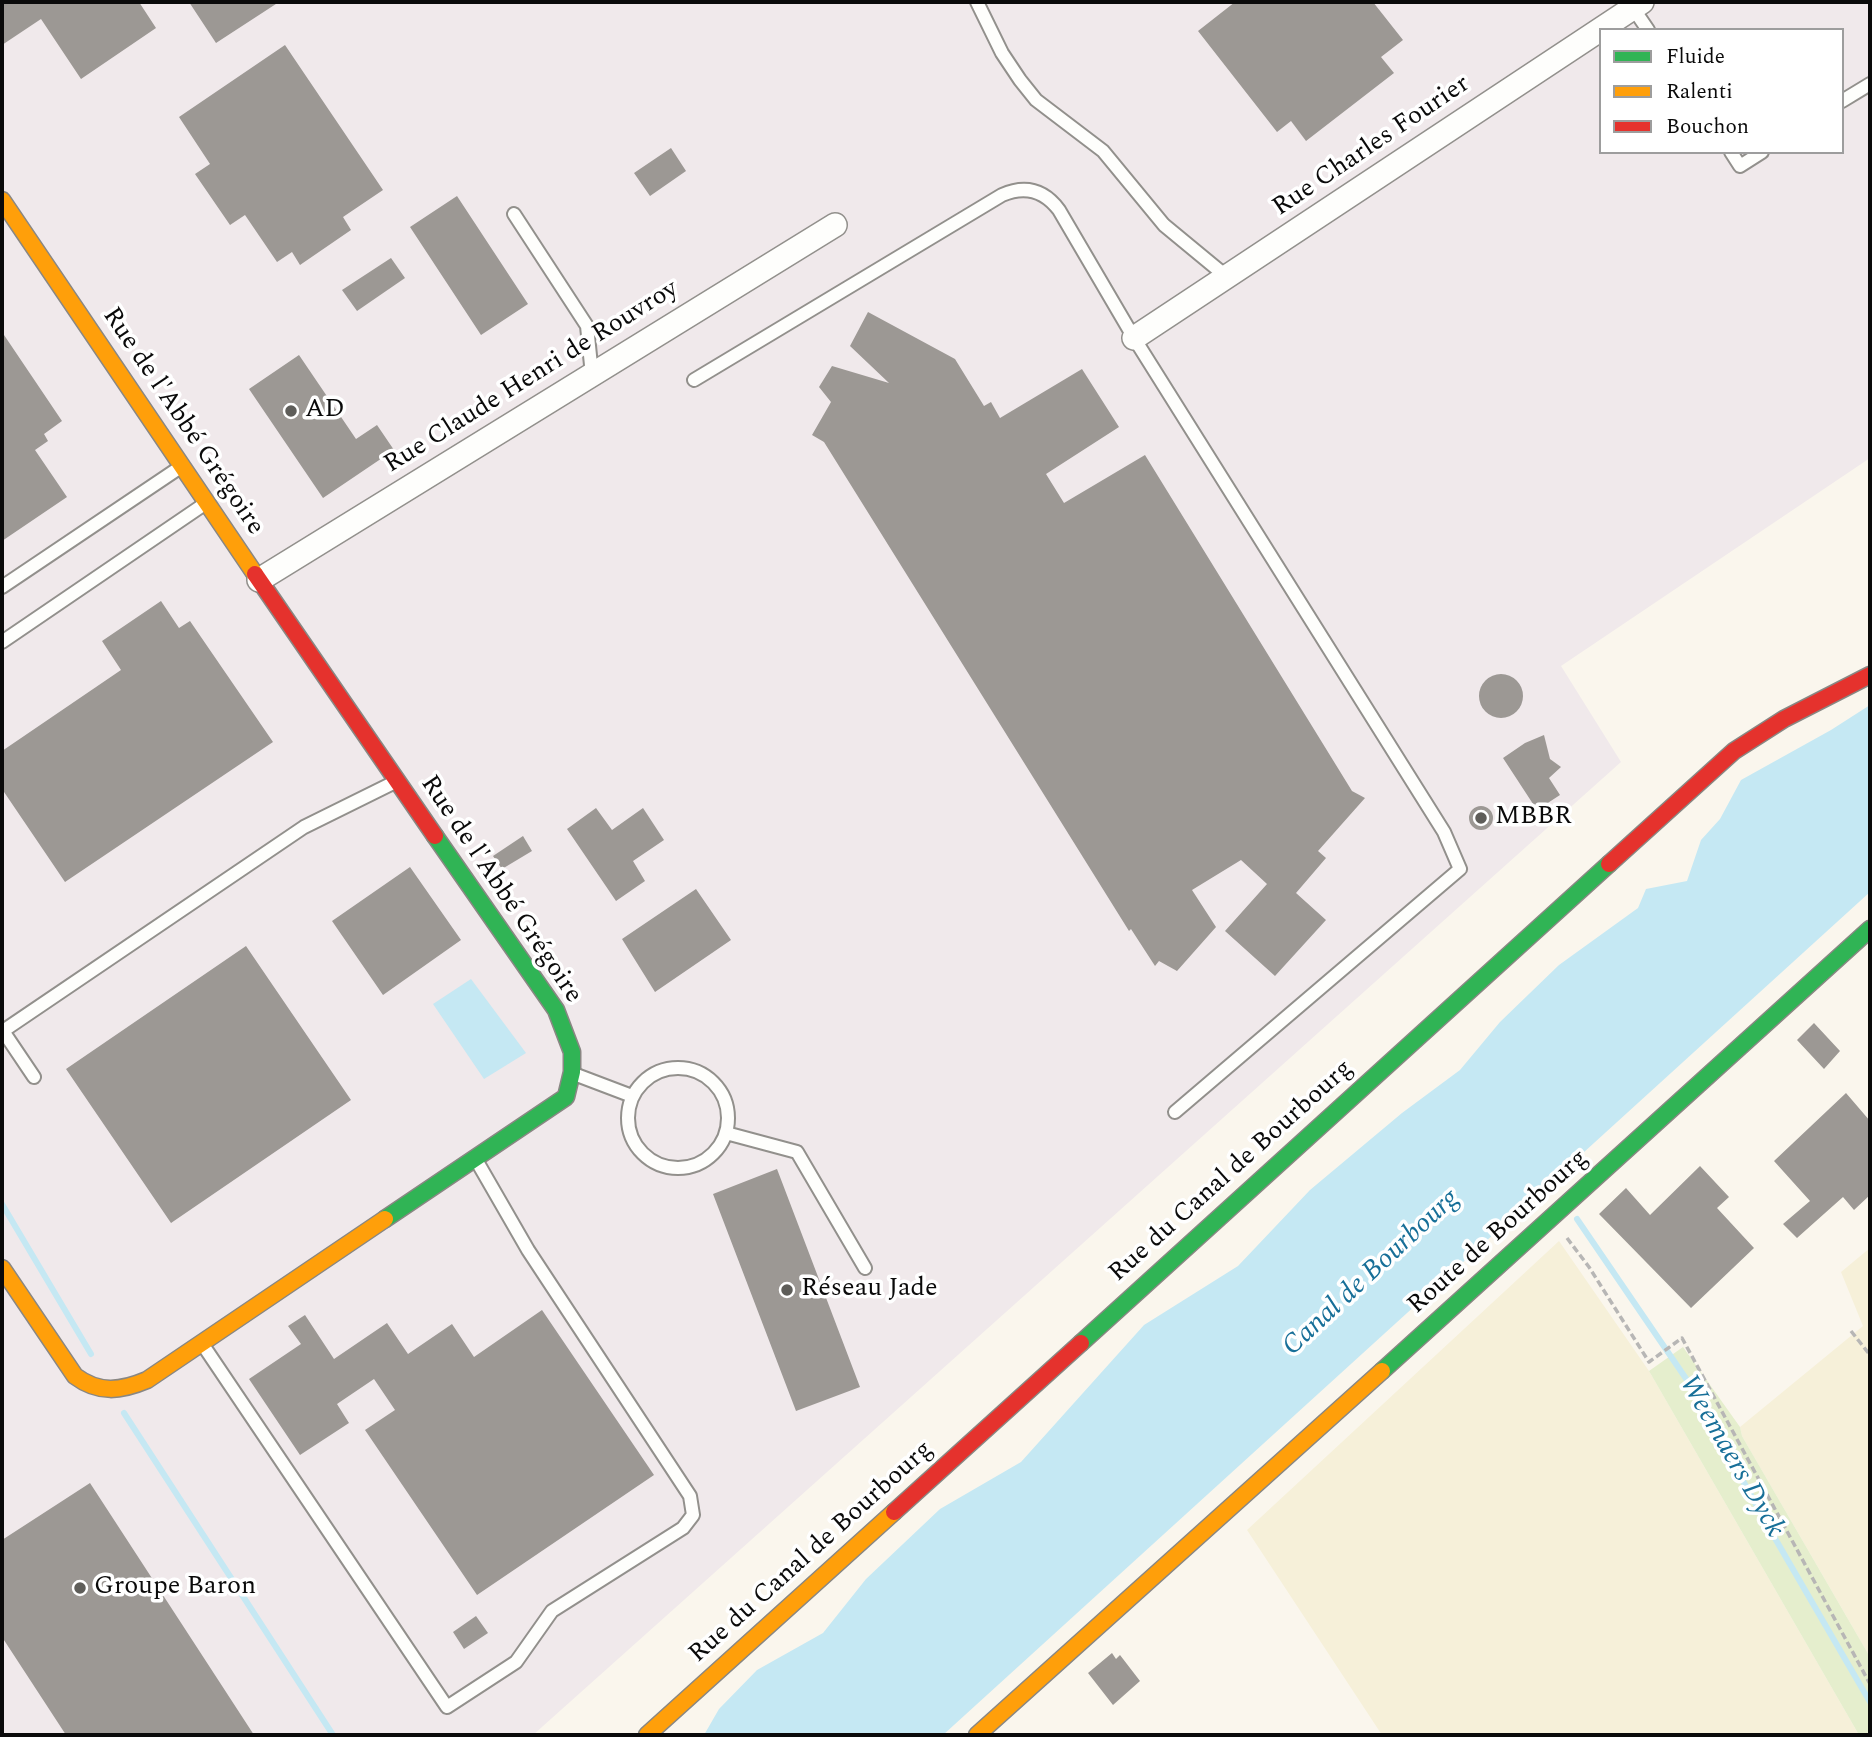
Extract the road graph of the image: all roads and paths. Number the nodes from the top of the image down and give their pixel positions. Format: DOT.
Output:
graph roads {
  1 [pos="977,2"];
  2 [pos="1627,7"];
  3 [pos="1646,28"];
  4 [pos="1870,84"];
  5 [pos="1844,101"];
  6 [pos="1732,154"];
  7 [pos="1759,154"];
  8 [pos="2,200"];
  9 [pos="513,214"];
  10 [pos="835,225"];
  11 [pos="1227,277"];
  12 [pos="1133,338"];
  13 [pos="592,375"];
  14 [pos="694,380"];
  15 [pos="182,466"];
  16 [pos="207,503"];
  17 [pos="259,580"];
  18 [pos="2,587"];
  19 [pos="2,642"];
  20 [pos="1870,675"];
  21 [pos="396,781"];
  22 [pos="1870,929"];
  23 [pos="573,1074"];
  24 [pos="34,1077"];
  25 [pos="632,1096"];
  26 [pos="1175,1112"];
  27 [pos="726,1133"];
  28 [pos="475,1158"];
  29 [pos="1551,1219"];
  30 [pos="2,1268"];
  31 [pos="865,1268"];
  32 [pos="1851,1331"];
  33 [pos="201,1343"];
  34 [pos="1870,1355"];
  35 [pos="1160,1573"];
  36 [pos="1870,1684"];
  37 [pos="647,1735"];
  38 [pos="978,1735"];
  39 [pos="1001,1735"];
  1 -- 11 [label="lane"];
  2 -- 3 [label="lane"];
  2 -- 11 [label="street, Rue Charles Fourier"];
  4 -- 5 [label="lane"];
  6 -- 7 [label="lane"];
  8 -- 15 [label="street, Rue de l'Abbé Grégoire"];
  9 -- 13 [label="lane"];
  10 -- 13 [label="street, Rue Claude Henri de Rouvroy"];
  11 -- 12 [label="street, Rue Charles Fourier"];
  12 -- 14 [label="lane"];
  12 -- 26 [label="lane"];
  13 -- 17 [label="street, Rue Claude Henri de Rouvroy"];
  15 -- 16 [label="street, Rue de l'Abbé Grégoire"];
  15 -- 18 [label="lane"];
  16 -- 17 [label="street, Rue de l'Abbé Grégoire"];
  16 -- 19 [label="lane"];
  17 -- 21 [label="street, Rue de l'Abbé Grégoire"];
  20 -- 37 [label="street, Rue du Canal de Bourbourg"];
  21 -- 23 [label="street, Rue de l'Abbé Grégoire"];
  21 -- 24 [label="lane"];
  22 -- 29 [label="street, Route de Bourbourg"];
  23 -- 25 [label="lane"];
  23 -- 28 [label="street"];
  25 -- 27 [label="lane"];
  25 -- 27 [label="lane"];
  27 -- 31 [label="lane"];
  28 -- 33 [label="street"];
  28 -- 33 [label="lane"];
  29 -- 35 [label="street, Route de Bourbourg"];
  29 -- 36 [label="path"];
  30 -- 33 [label="street"];
  32 -- 34 [label="path"];
  35 -- 38 [label="street, Route de Bourbourg"];
  35 -- 39 [label="street, Route de Bourbourg"];
}
